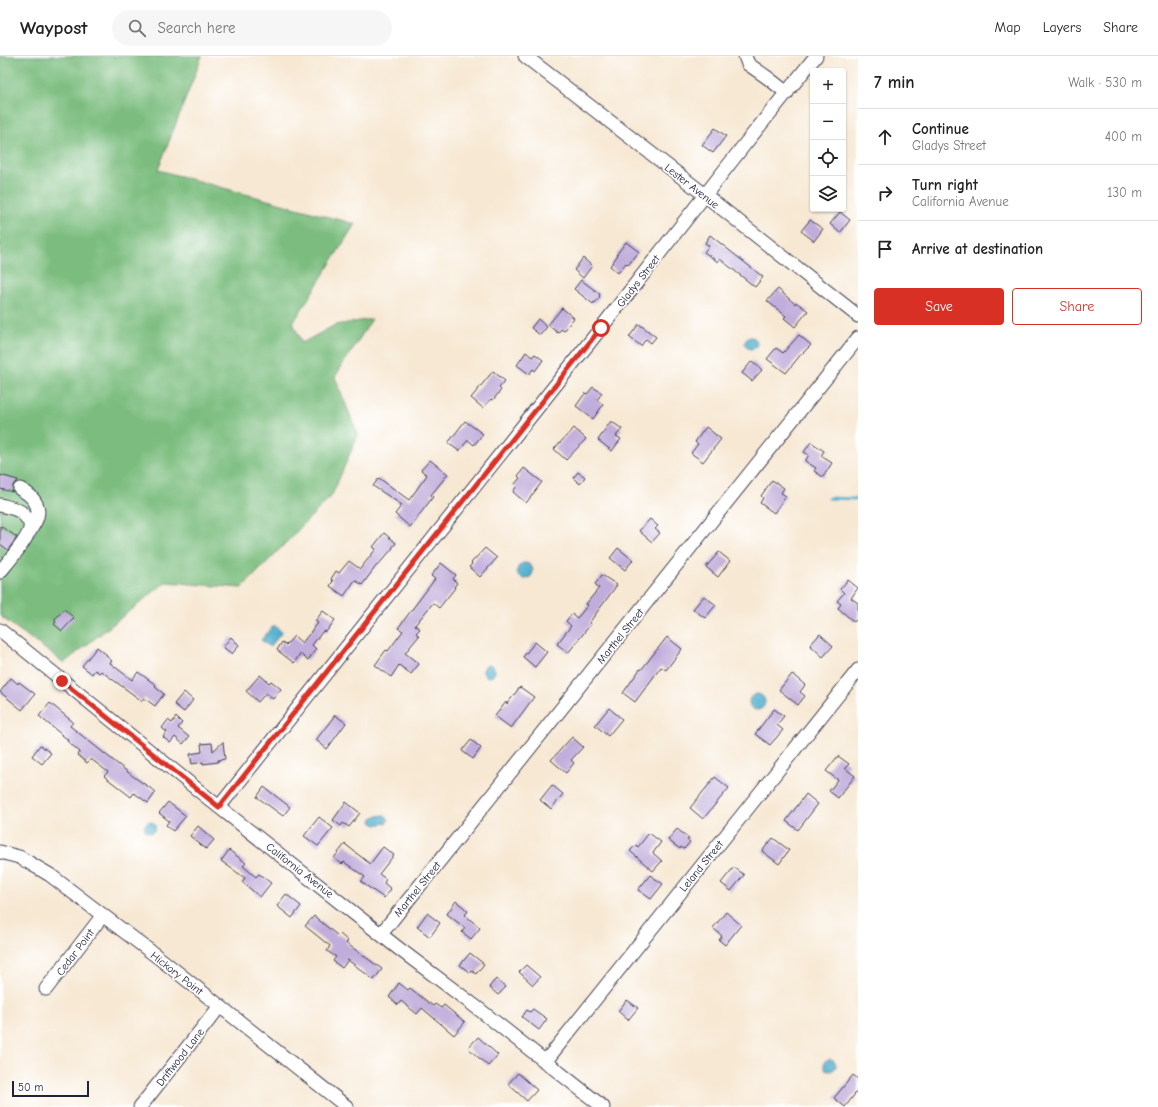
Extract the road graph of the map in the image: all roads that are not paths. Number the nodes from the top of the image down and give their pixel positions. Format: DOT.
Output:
graph roads {
  1 [pos="525,56"];
  2 [pos="745,56"];
  3 [pos="816,56"];
  4 [pos="787,93"];
  5 [pos="705,196"];
  6 [pos="858,316"];
  7 [pos="858,338"];
  8 [pos="20,489"];
  9 [pos="0,505"];
  10 [pos="30,531"];
  11 [pos="0,572"];
  12 [pos="0,630"];
  13 [pos="858,670"];
  14 [pos="219,807"];
  15 [pos="0,852"];
  16 [pos="103,915"];
  17 [pos="381,934"];
  18 [pos="46,989"];
  19 [pos="220,1006"];
  20 [pos="545,1062"];
  21 [pos="343,1106"];
  22 [pos="140,1107"];
  23 [pos="603,1107"];
  1 -- 5 [label="street, Lester Avenue"];
  2 -- 4 [label="street"];
  3 -- 4 [label="street, Gladys Street"];
  4 -- 5 [label="street, Gladys Street"];
  5 -- 6 [label="street, Lester Avenue"];
  5 -- 14 [label="street, Gladys Street"];
  7 -- 17 [label="street, Marthel Street"];
  8 -- 10 [label="street"];
  9 -- 10 [label="street"];
  10 -- 11 [label="street"];
  12 -- 14 [label="street, California Avenue"];
  13 -- 20 [label="street, Leland Street"];
  14 -- 17 [label="street, California Avenue"];
  15 -- 16 [label="street, Hickory Point"];
  16 -- 18 [label="street, Cedar Point"];
  16 -- 19 [label="street, Hickory Point"];
  17 -- 20 [label="street, California Avenue"];
  19 -- 21 [label="street, Hickory Point"];
  19 -- 22 [label="street, Driftwood Lane"];
  20 -- 23 [label="street, California Avenue"];
}
